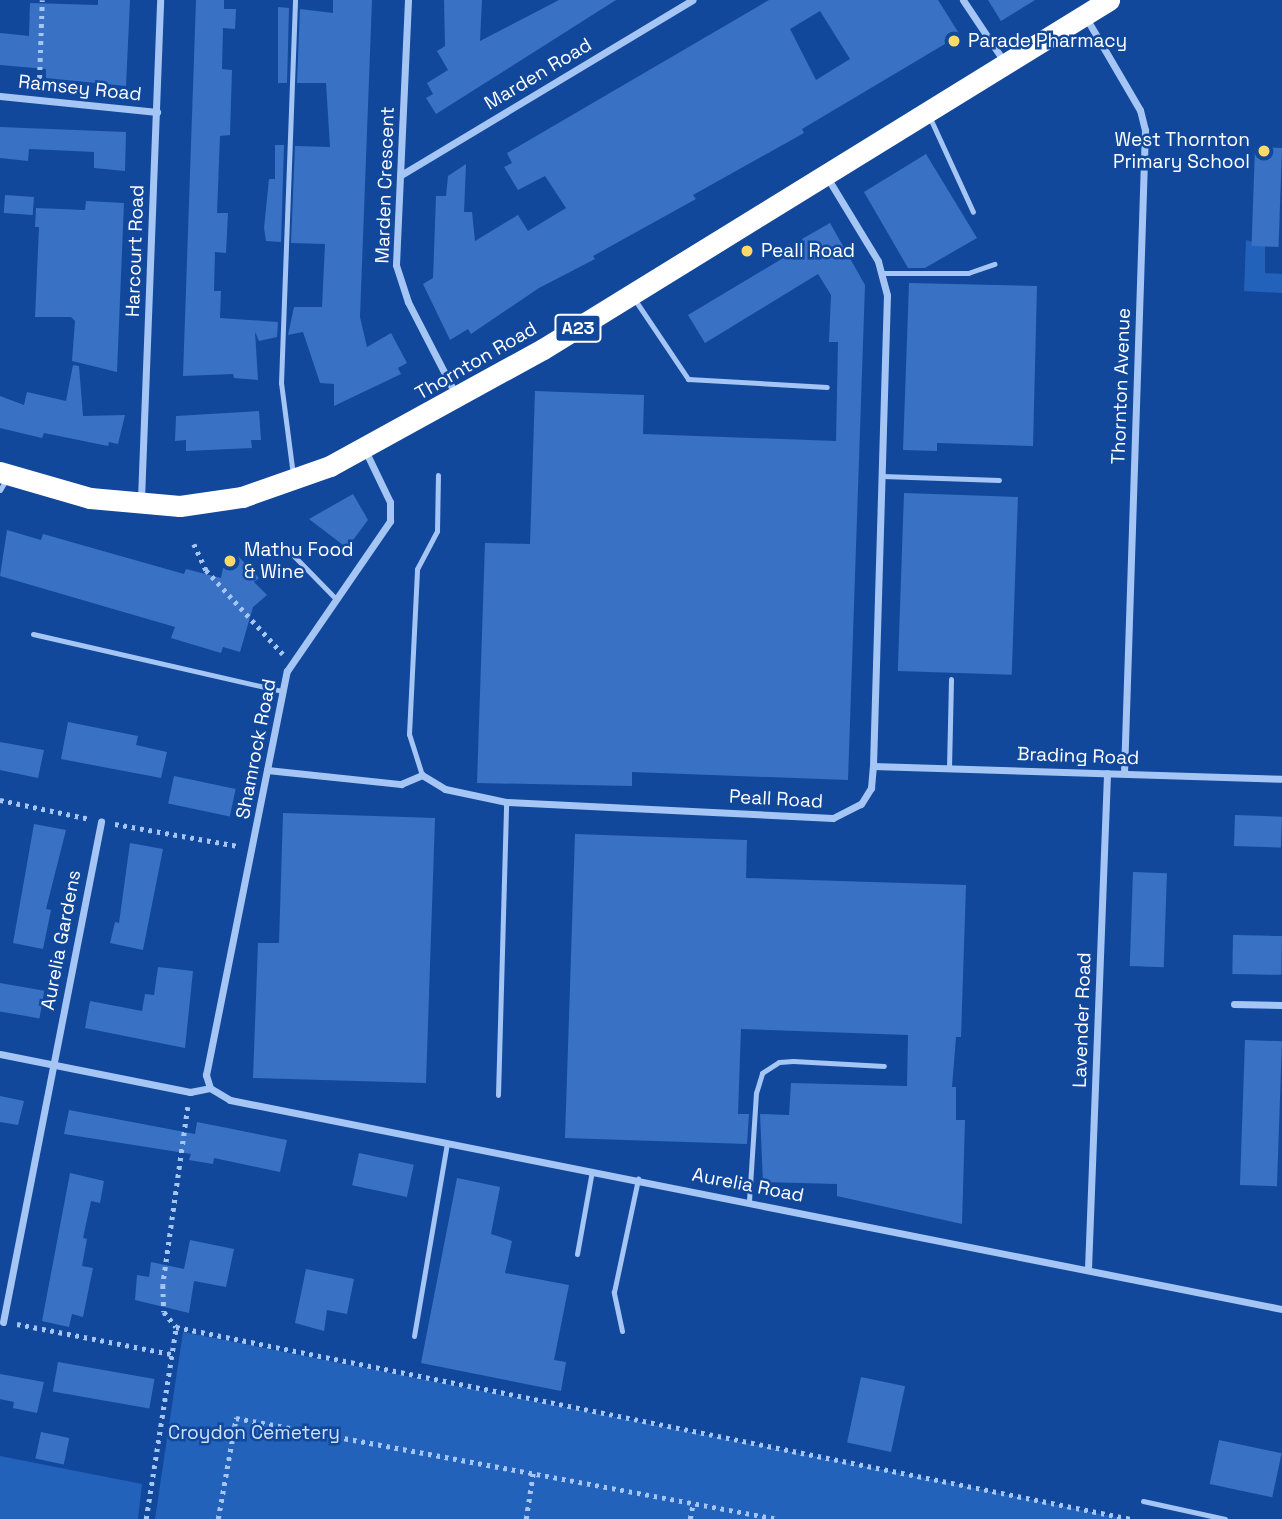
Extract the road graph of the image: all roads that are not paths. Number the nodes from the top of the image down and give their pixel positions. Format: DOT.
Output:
graph roads {
  1 [pos="160,0"];
  2 [pos="295,0"];
  3 [pos="408,0"];
  4 [pos="692,0"];
  5 [pos="963,0"];
  6 [pos="1110,0"];
  7 [pos="1084,16"];
  8 [pos="1006,64"];
  9 [pos="0,96"];
  10 [pos="157,112"];
  11 [pos="927,112"];
  12 [pos="825,174"];
  13 [pos="401,175"];
  14 [pos="973,212"];
  15 [pos="995,264"];
  16 [pos="883,273"];
  17 [pos="631,295"];
  18 [pos="827,387"];
  19 [pos="458,399"];
  20 [pos="365,450"];
  21 [pos="438,475"];
  22 [pos="882,476"];
  23 [pos="3,479"];
  24 [pos="295,480"];
  25 [pos="999,480"];
  26 [pos="141,504"];
  27 [pos="292,554"];
  28 [pos="337,600"];
  29 [pos="33,634"];
  30 [pos="951,679"];
  31 [pos="282,691"];
  32 [pos="873,766"];
  33 [pos="949,768"];
  34 [pos="267,770"];
  35 [pos="1107,773"];
  36 [pos="1124,773"];
  37 [pos="422,775"];
  38 [pos="1282,779"];
  39 [pos="506,802"];
  40 [pos="101,822"];
  41 [pos="1234,1004"];
  42 [pos="1282,1005"];
  43 [pos="0,1054"];
  44 [pos="53,1064"];
  45 [pos="884,1066"];
  46 [pos="210,1088"];
  47 [pos="498,1095"];
  48 [pos="447,1143"];
  49 [pos="592,1171"];
  50 [pos="638,1180"];
  51 [pos="749,1201"];
  52 [pos="576,1254"];
  53 [pos="1088,1269"];
  54 [pos="1282,1309"];
  55 [pos="3,1322"];
  56 [pos="622,1331"];
  57 [pos="414,1336"];
  58 [pos="1143,1501"];
  59 [pos="1225,1519"];
  1 -- 10 [label="street, Harcourt Road"];
  2 -- 24 [label="lane"];
  3 -- 13 [label="street, Marden Crescent"];
  4 -- 13 [label="street, Marden Road"];
  5 -- 8 [label="street"];
  6 -- 7 [label="highway, Thornton Road / A23"];
  7 -- 8 [label="highway, Thornton Road / A23"];
  7 -- 36 [label="street, Thornton Avenue"];
  8 -- 11 [label="highway, Thornton Road / A23"];
  9 -- 10 [label="street, Ramsey Road"];
  10 -- 26 [label="street, Harcourt Road"];
  11 -- 12 [label="highway, Thornton Road / A23"];
  11 -- 14 [label="lane"];
  12 -- 16 [label="street, Peall Road"];
  12 -- 17 [label="highway, Thornton Road / A23"];
  13 -- 19 [label="street, Marden Crescent"];
  15 -- 16 [label="lane"];
  16 -- 22 [label="street, Peall Road"];
  17 -- 18 [label="lane"];
  17 -- 19 [label="highway, Thornton Road / A23"];
  19 -- 20 [label="highway, Thornton Road / A23"];
  20 -- 24 [label="highway, Thornton Road / A23"];
  20 -- 28 [label="street, Shamrock Road"];
  21 -- 37 [label="lane"];
  22 -- 25 [label="lane"];
  22 -- 32 [label="street, Peall Road"];
  23 -- 26 [label="highway, Thornton Road / A23"];
  24 -- 26 [label="highway, Thornton Road / A23"];
  27 -- 28 [label="lane"];
  28 -- 31 [label="street, Shamrock Road"];
  29 -- 31 [label="lane"];
  30 -- 33 [label="lane"];
  31 -- 34 [label="street, Shamrock Road"];
  32 -- 33 [label="street, Brading Road"];
  32 -- 39 [label="street, Peall Road"];
  33 -- 35 [label="street, Brading Road"];
  34 -- 37 [label="street"];
  34 -- 46 [label="street, Shamrock Road"];
  35 -- 36 [label="street, Brading Road"];
  35 -- 53 [label="street, Lavender Road"];
  36 -- 38 [label="street, Brading Road"];
  37 -- 39 [label="street, Peall Road"];
  39 -- 47 [label="lane"];
  40 -- 44 [label="street, Aurelia Gardens"];
  41 -- 42 [label="street"];
  43 -- 44 [label="street"];
  44 -- 46 [label="street"];
  44 -- 55 [label="street, Aurelia Gardens"];
  45 -- 51 [label="lane"];
  46 -- 48 [label="street, Aurelia Road"];
  48 -- 49 [label="street, Aurelia Road"];
  48 -- 57 [label="lane"];
  49 -- 50 [label="street, Aurelia Road"];
  49 -- 52 [label="lane"];
  50 -- 51 [label="street, Aurelia Road"];
  50 -- 56 [label="lane"];
  51 -- 53 [label="street, Aurelia Road"];
  53 -- 54 [label="street, Aurelia Road"];
  58 -- 59 [label="lane"];
}
